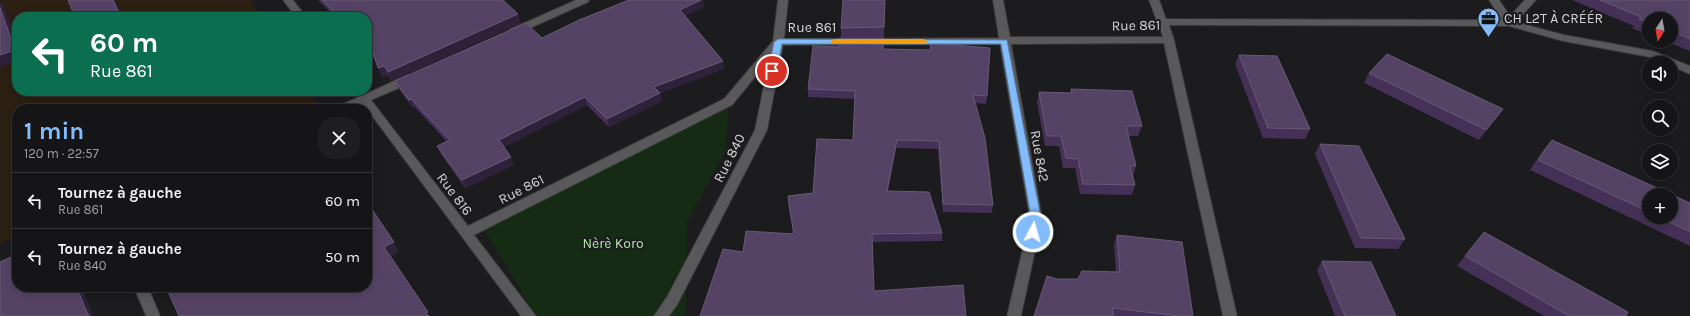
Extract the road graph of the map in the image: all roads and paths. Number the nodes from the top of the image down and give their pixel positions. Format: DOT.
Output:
graph roads {
  1 [pos="288,0"];
  2 [pos="559,0"];
  3 [pos="584,0"];
  4 [pos="783,0"];
  5 [pos="998,0"];
  6 [pos="1154,0"];
  7 [pos="1494,0"];
  8 [pos="1531,0"];
  9 [pos="567,8"];
  10 [pos="297,12"];
  11 [pos="1163,22"];
  12 [pos="1509,23"];
  13 [pos="502,37"];
  14 [pos="1170,40"];
  15 [pos="778,42"];
  16 [pos="1005,42"];
  17 [pos="1690,70"];
  18 [pos="422,73"];
  19 [pos="372,91"];
  20 [pos="360,96"];
  21 [pos="362,96"];
  22 [pos="349,104"];
  23 [pos="368,104"];
  24 [pos="372,109"];
  25 [pos="466,233"];
  26 [pos="143,292"];
  27 [pos="153,316"];
  28 [pos="529,316"];
  29 [pos="661,316"];
  30 [pos="1014,316"];
  31 [pos="1230,316"];
  1 -- 10 [label="street"];
  2 -- 9 [label="street"];
  3 -- 9 [label="street"];
  4 -- 15 [label="street, Rue 840"];
  5 -- 16 [label="street, Rue 842"];
  6 -- 11 [label="street"];
  7 -- 12 [label="street"];
  8 -- 12 [label="street"];
  9 -- 13 [label="street"];
  11 -- 12 [label="street"];
  11 -- 14 [label="street"];
  12 -- 17 [label="street"];
  14 -- 16 [label="street, Rue 861"];
  14 -- 31 [label="street"];
  15 -- 16 [label="street, Rue 861"];
  15 -- 25 [label="street, Rue 861"];
  15 -- 29 [label="street, Rue 840"];
  16 -- 30 [label="street, Rue 842"];
  18 -- 19 [label="street"];
  20 -- 22 [label="street"];
  21 -- 23 [label="street, Rue 816"];
  24 -- 25 [label="street, Rue 816"];
  25 -- 28 [label="street, Rue 816"];
  26 -- 27 [label="street"];
}
